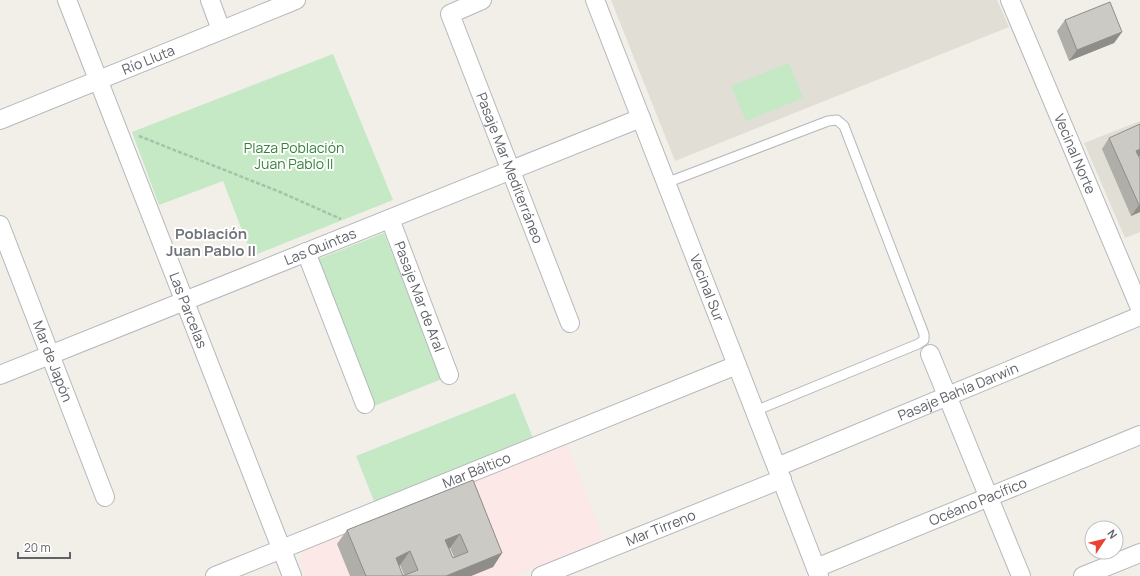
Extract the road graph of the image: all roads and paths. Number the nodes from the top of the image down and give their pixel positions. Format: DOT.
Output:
graph roads {
  1 [pos="67,0"];
  2 [pos="210,0"];
  3 [pos="296,0"];
  4 [pos="482,0"];
  5 [pos="595,0"];
  6 [pos="1010,0"];
  7 [pos="221,30"];
  8 [pos="97,80"];
  9 [pos="641,118"];
  10 [pos="0,120"];
  11 [pos="116,127"];
  12 [pos="511,170"];
  13 [pos="666,183"];
  14 [pos="390,219"];
  15 [pos="0,225"];
  16 [pos="363,229"];
  17 [pos="306,252"];
  18 [pos="184,301"];
  19 [pos="1140,308"];
  20 [pos="1140,316"];
  21 [pos="570,323"];
  22 [pos="930,354"];
  23 [pos="49,355"];
  24 [pos="737,365"];
  25 [pos="0,375"];
  26 [pos="449,375"];
  27 [pos="948,396"];
  28 [pos="366,404"];
  29 [pos="755,411"];
  30 [pos="1140,435"];
  31 [pos="779,474"];
  32 [pos="105,497"];
  33 [pos="988,497"];
  34 [pos="282,549"];
  35 [pos="1140,553"];
  36 [pos="817,572"];
  37 [pos="215,576"];
  38 [pos="292,576"];
  39 [pos="541,576"];
  40 [pos="1021,576"];
  41 [pos="1083,576"];
  1 -- 8 [label="street, Las Parcelas"];
  2 -- 7 [label="street"];
  3 -- 7 [label="street, Río Lluta"];
  4 -- 12 [label="street, Pasaje Mar Mediterráneo"];
  5 -- 9 [label="street, Vecinal Sur"];
  6 -- 19 [label="street, Vecinal Norte"];
  7 -- 8 [label="street, Río Lluta"];
  8 -- 10 [label="street, Río Lluta"];
  8 -- 11 [label="street, Las Parcelas"];
  9 -- 12 [label="street, Las Quintas"];
  9 -- 13 [label="street, Vecinal Sur"];
  11 -- 16 [label="path"];
  11 -- 18 [label="street, Las Parcelas"];
  12 -- 14 [label="street, Las Quintas"];
  12 -- 21 [label="street, Pasaje Mar Mediterráneo"];
  13 -- 24 [label="street, Vecinal Sur"];
  13 -- 29 [label="lane"];
  14 -- 16 [label="street, Las Quintas"];
  14 -- 26 [label="street, Pasaje Mar de Aral"];
  15 -- 23 [label="street, Mar de Japón"];
  16 -- 17 [label="street, Las Quintas"];
  17 -- 18 [label="street, Las Quintas"];
  17 -- 28 [label="street"];
  18 -- 23 [label="street, Las Quintas"];
  18 -- 34 [label="street, Las Parcelas"];
  20 -- 27 [label="street, Pasaje Bahía Darwin"];
  22 -- 27 [label="street"];
  23 -- 25 [label="street, Las Quintas"];
  23 -- 32 [label="street, Mar de Japón"];
  24 -- 29 [label="street, Vecinal Sur"];
  24 -- 34 [label="street, Mar Báltico"];
  27 -- 31 [label="street, Pasaje Bahía Darwin"];
  27 -- 33 [label="street"];
  29 -- 31 [label="street, Vecinal Sur"];
  30 -- 33 [label="street, Océano Pacífico"];
  31 -- 36 [label="street, Vecinal Sur"];
  31 -- 39 [label="street, Mar Tirreno"];
  33 -- 36 [label="street, Océano Pacífico"];
  33 -- 40 [label="street"];
  34 -- 37 [label="street, Mar Báltico"];
  34 -- 38 [label="street, Las Parcelas"];
  35 -- 41 [label="street"];
}
